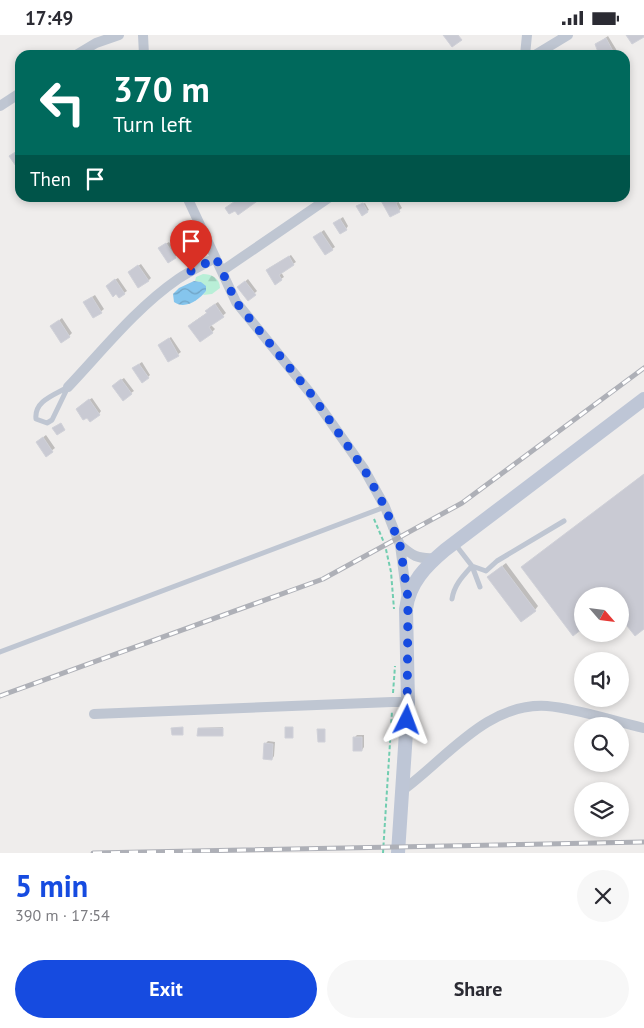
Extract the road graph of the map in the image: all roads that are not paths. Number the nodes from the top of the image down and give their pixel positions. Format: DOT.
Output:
graph roads {
  1 [pos="119,35"];
  2 [pos="142,35"];
  3 [pos="527,35"];
  4 [pos="568,35"];
  5 [pos="84,50"];
  6 [pos="144,50"];
  7 [pos="526,50"];
  8 [pos="543,50"];
  9 [pos="15,96"];
  10 [pos="0,107"];
  11 [pos="189,202"];
  12 [pos="323,202"];
  13 [pos="216,258"];
  14 [pos="222,271"];
  15 [pos="68,387"];
  16 [pos="644,399"];
  17 [pos="385,507"];
  18 [pos="564,521"];
  19 [pos="454,544"];
  20 [pos="400,545"];
  21 [pos="435,559"];
  22 [pos="472,566"];
  23 [pos="480,587"];
  24 [pos="408,598"];
  25 [pos="452,599"];
  26 [pos="0,652"];
  27 [pos="408,703"];
  28 [pos="94,713"];
  29 [pos="644,728"];
  30 [pos="402,790"];
  31 [pos="398,853"];
  1 -- 5 [label="street"];
  2 -- 6 [label="street"];
  3 -- 7 [label="street"];
  4 -- 8 [label="street"];
  9 -- 10 [label="street"];
  11 -- 13 [label="street"];
  12 -- 14 [label="street"];
  13 -- 14 [label="street"];
  13 -- 15 [label="street"];
  14 -- 17 [label="street"];
  15 -- 15 [label="lane"];
  16 -- 19 [label="street"];
  17 -- 20 [label="street"];
  17 -- 26 [label="lane"];
  18 -- 22 [label="lane"];
  19 -- 21 [label="street"];
  19 -- 22 [label="lane"];
  20 -- 21 [label="street"];
  20 -- 24 [label="street"];
  21 -- 24 [label="street"];
  22 -- 23 [label="lane"];
  22 -- 25 [label="lane"];
  24 -- 27 [label="street"];
  27 -- 28 [label="street"];
  27 -- 30 [label="street"];
  29 -- 30 [label="street"];
  30 -- 31 [label="street"];
}
